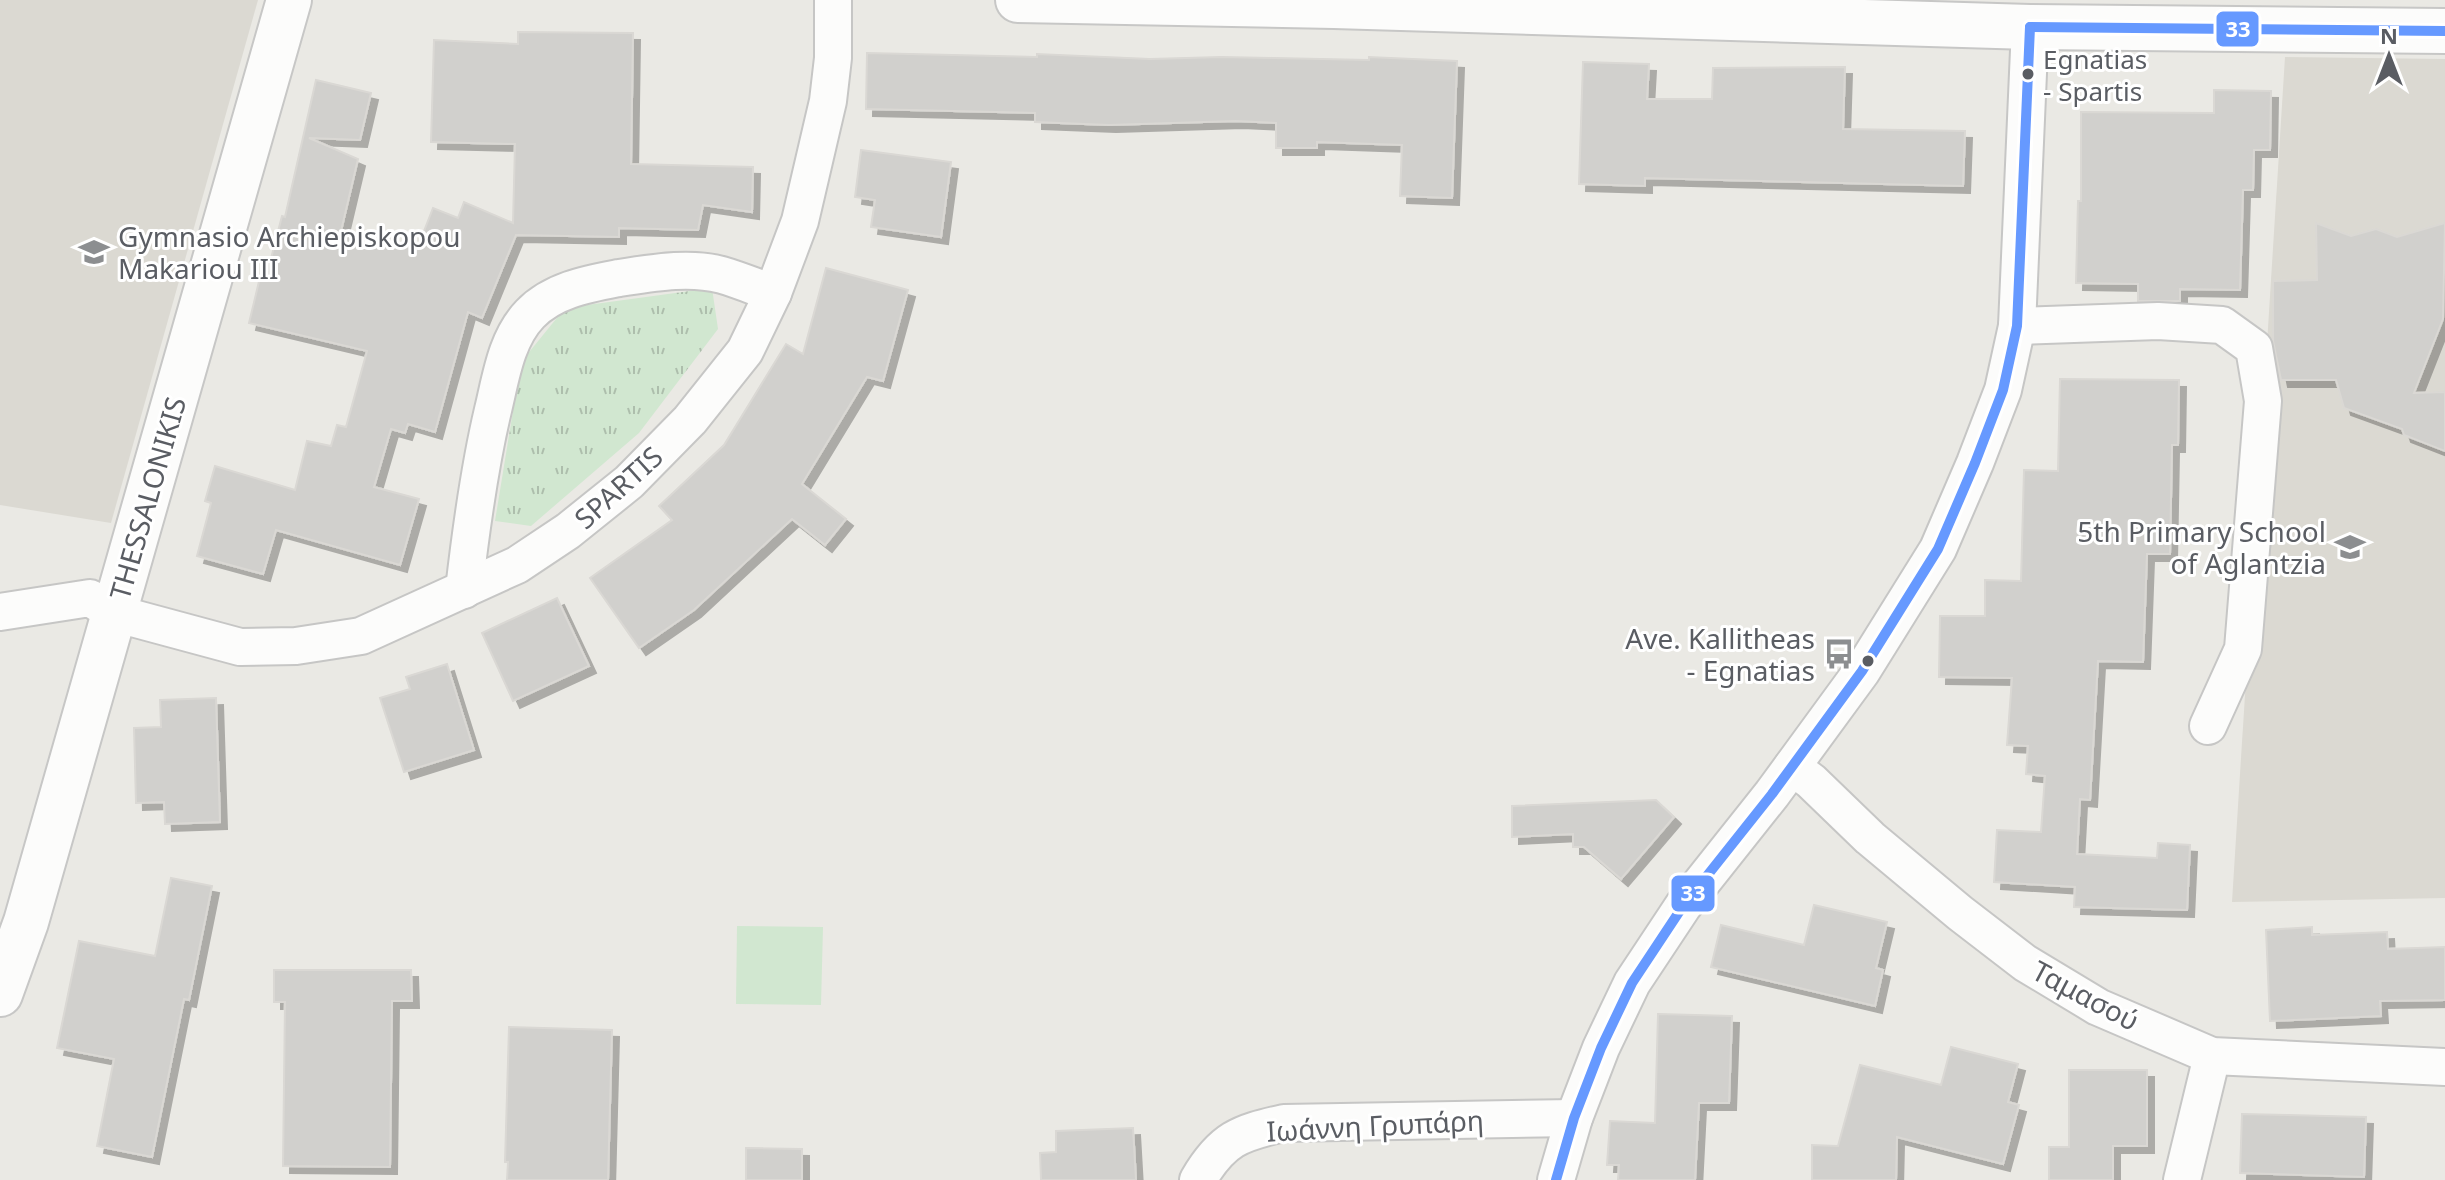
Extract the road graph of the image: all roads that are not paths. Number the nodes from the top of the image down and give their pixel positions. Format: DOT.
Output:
graph roads {
  1 [pos="289,0"];
  2 [pos="833,0"];
  3 [pos="1018,0"];
  4 [pos="1334,3"];
  5 [pos="1721,9"];
  6 [pos="2030,27"];
  7 [pos="2445,31"];
  8 [pos="773,293"];
  9 [pos="2017,326"];
  10 [pos="464,590"];
  11 [pos="0,612"];
  12 [pos="114,613"];
  13 [pos="2208,726"];
  14 [pos="1792,767"];
  15 [pos="0,994"];
  16 [pos="2212,1056"];
  17 [pos="2445,1067"];
  18 [pos="1574,1118"];
  19 [pos="1198,1180"];
  20 [pos="1556,1180"];
  21 [pos="2182,1180"];
  1 -- 12 [label="street, THESSALONIKIS"];
  2 -- 8 [label="street, SPARTIS"];
  3 -- 4 [label="street"];
  4 -- 5 [label="street"];
  5 -- 6 [label="street"];
  6 -- 7 [label="street"];
  6 -- 9 [label="street"];
  8 -- 10 [label="street, SPARTIS"];
  8 -- 10 [label="street"];
  9 -- 13 [label="street"];
  9 -- 14 [label="street"];
  10 -- 12 [label="street, SPARTIS"];
  11 -- 12 [label="street, SPARTIS"];
  12 -- 15 [label="street, THESSALONIKIS"];
  14 -- 16 [label="street, Ταμασού"];
  14 -- 18 [label="street"];
  16 -- 17 [label="street, Ταμασού"];
  16 -- 21 [label="street"];
  18 -- 19 [label="street, Ιωάννη Γρυπάρη"];
  18 -- 20 [label="street"];
}
